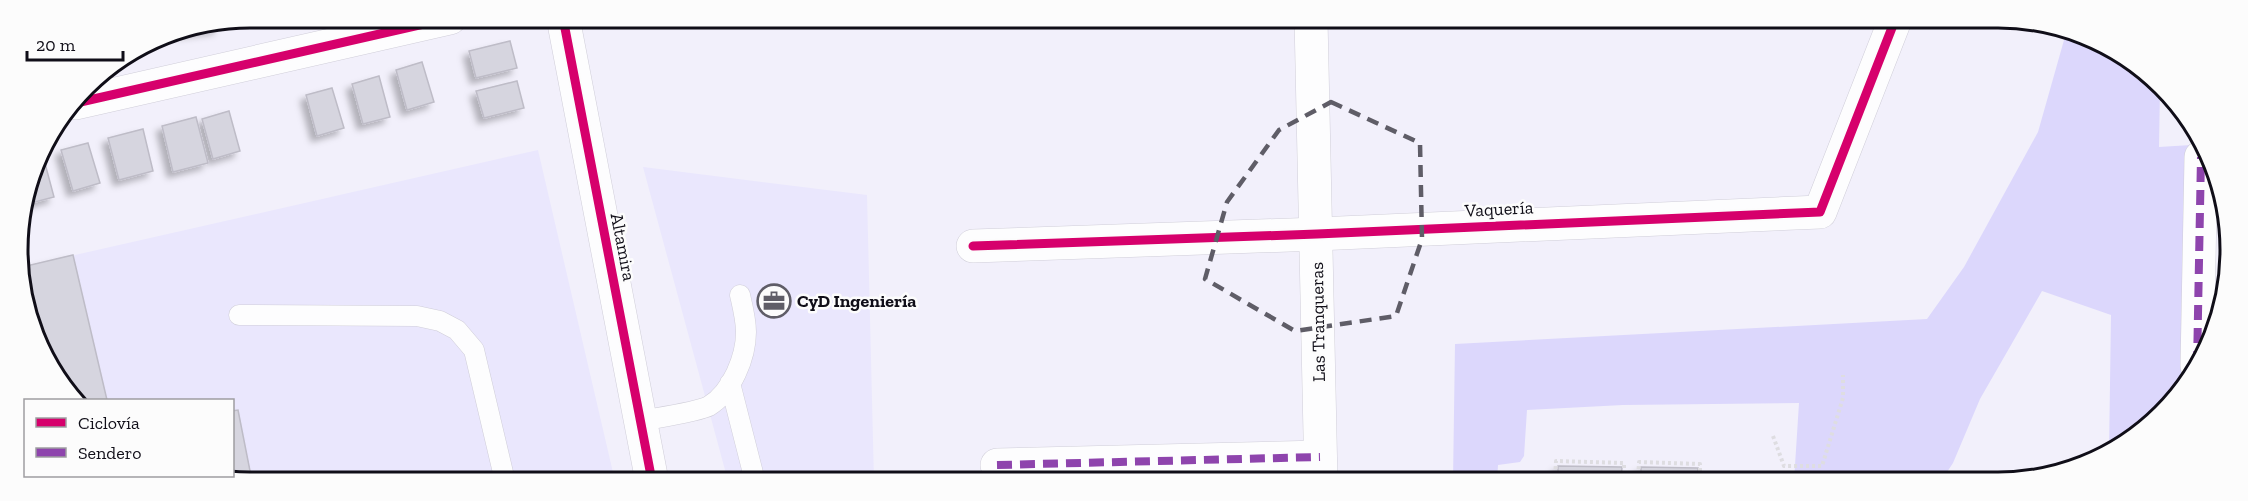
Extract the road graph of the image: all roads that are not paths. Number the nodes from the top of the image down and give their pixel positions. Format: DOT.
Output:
graph roads {
  1 [pos="406,28"];
  2 [pos="565,28"];
  3 [pos="1311,28"];
  4 [pos="1892,28"];
  5 [pos="88,100"];
  6 [pos="2201,161"];
  7 [pos="1317,234"];
  8 [pos="973,246"];
  9 [pos="740,296"];
  10 [pos="239,315"];
  11 [pos="2197,348"];
  12 [pos="730,383"];
  13 [pos="640,421"];
  14 [pos="997,465"];
  15 [pos="1321,469"];
  16 [pos="503,472"];
  17 [pos="650,472"];
  18 [pos="753,472"];
  1 -- 5 [label="street"];
  2 -- 13 [label="street, Altamira"];
  3 -- 7 [label="street, Las Tranqueras"];
  4 -- 7 [label="street, Vaquería"];
  6 -- 11 [label="street"];
  7 -- 8 [label="street, Vaquería"];
  7 -- 15 [label="street, Las Tranqueras"];
  9 -- 12 [label="lane"];
  10 -- 16 [label="lane"];
  12 -- 13 [label="lane"];
  12 -- 18 [label="lane"];
  13 -- 17 [label="street, Altamira"];
  14 -- 15 [label="street"];
}
